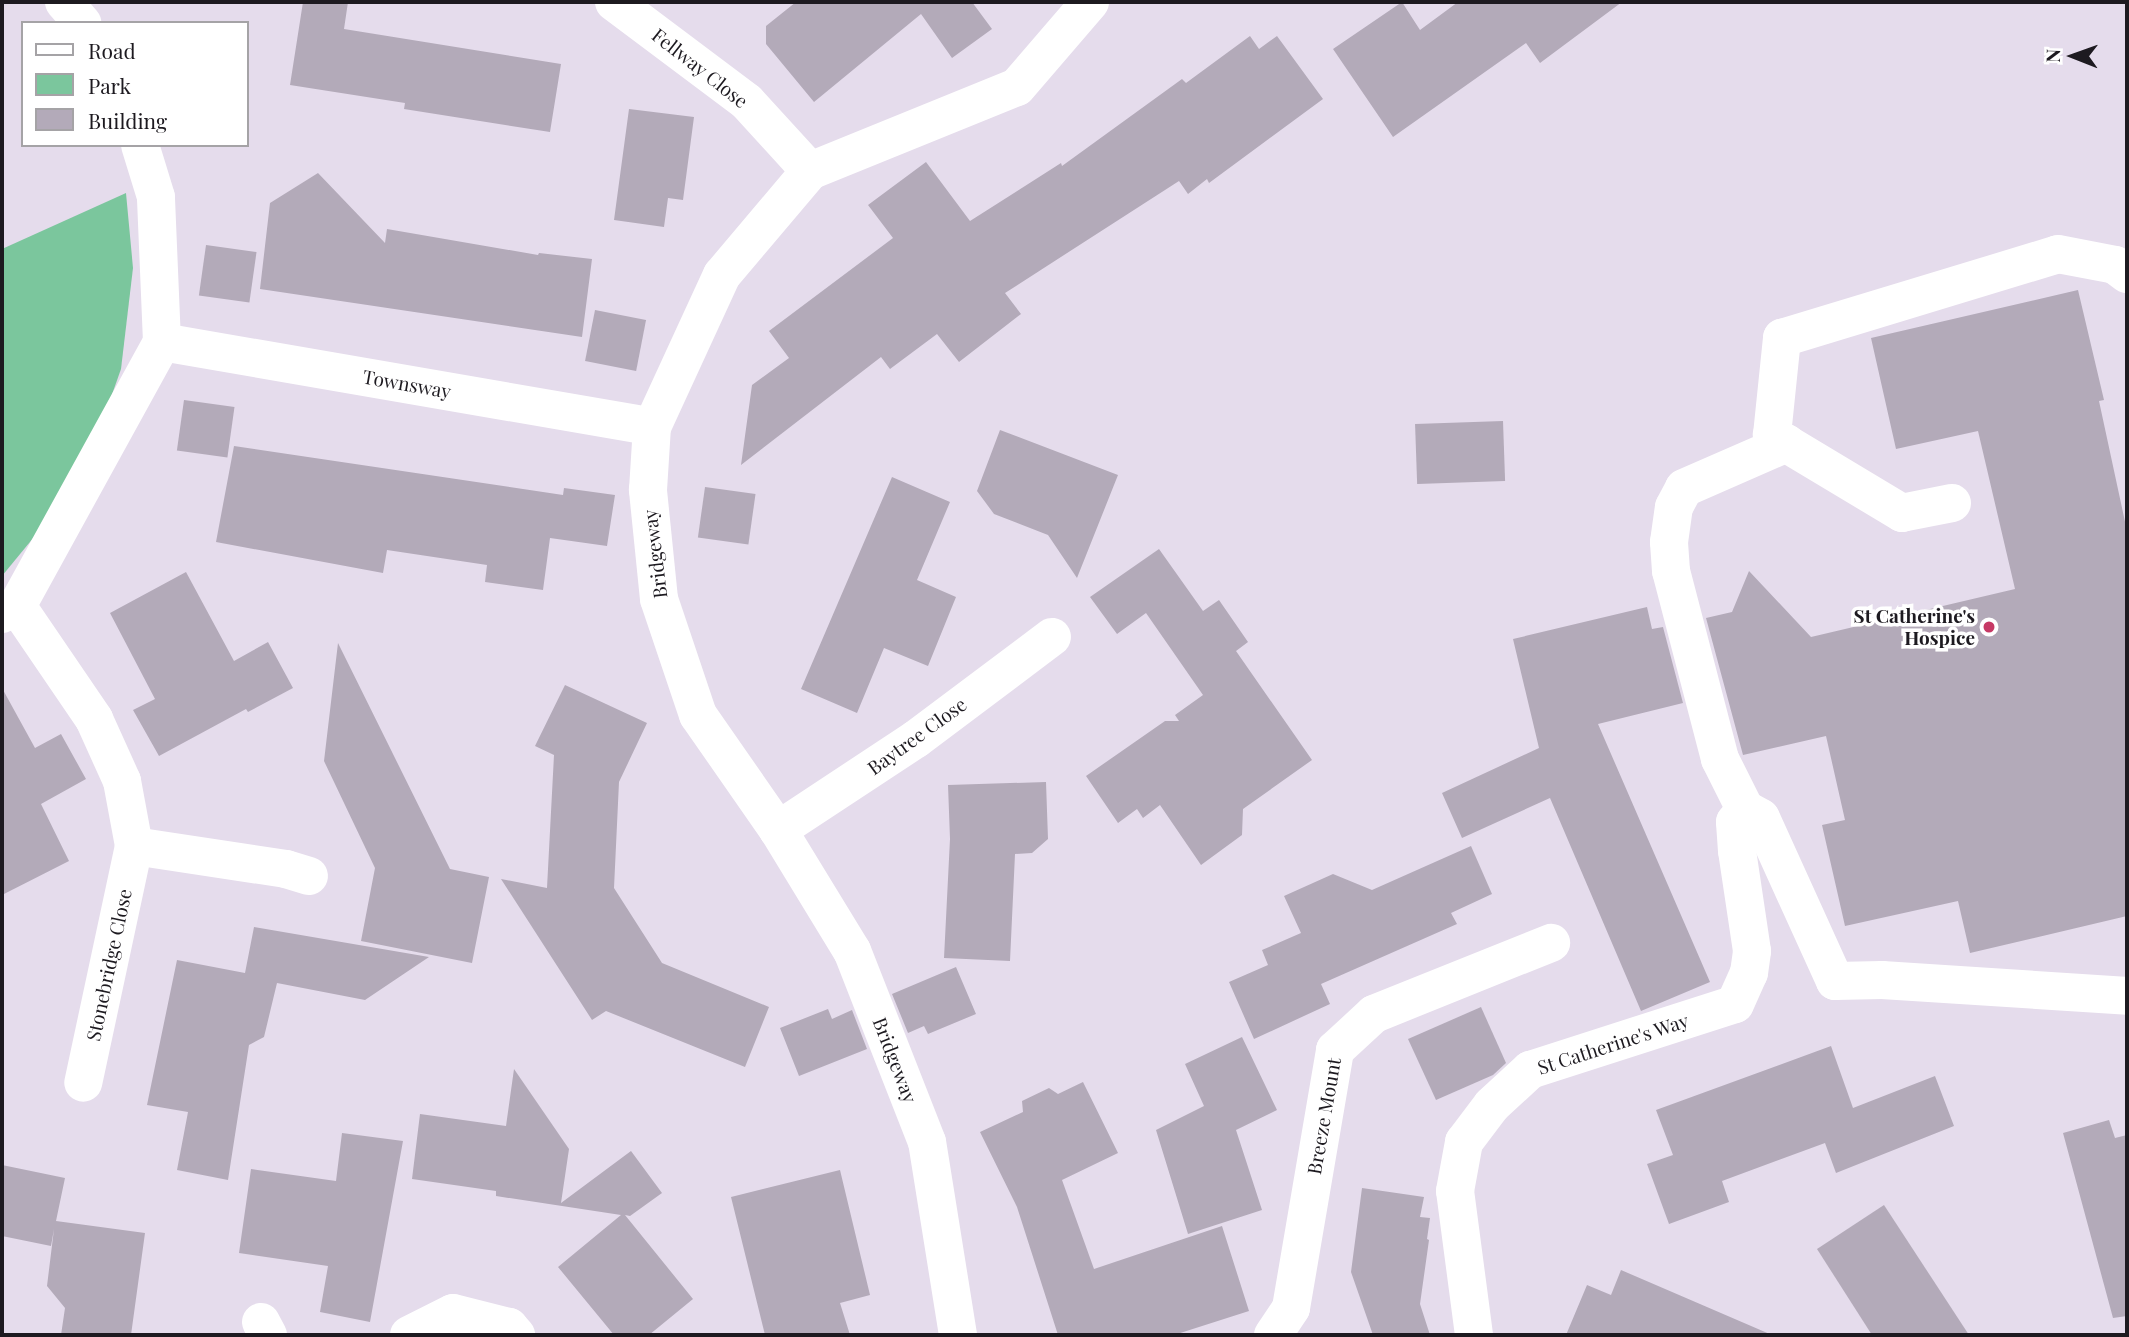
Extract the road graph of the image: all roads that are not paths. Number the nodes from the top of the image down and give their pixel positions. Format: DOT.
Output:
graph roads {
  1 [pos="64,2"];
  2 [pos="614,2"];
  3 [pos="1090,2"];
  4 [pos="80,21"];
  5 [pos="141,147"];
  6 [pos="810,171"];
  7 [pos="2127,274"];
  8 [pos="162,342"];
  9 [pos="652,427"];
  10 [pos="1787,443"];
  11 [pos="1952,503"];
  12 [pos="9,610"];
  13 [pos="1052,637"];
  14 [pos="1745,809"];
  15 [pos="778,830"];
  16 [pos="134,846"];
  17 [pos="309,876"];
  18 [pos="1551,943"];
  19 [pos="2127,996"];
  20 [pos="83,1083"];
  21 [pos="410,1335"];
  22 [pos="516,1335"];
  23 [pos="958,1335"];
  24 [pos="1273,1335"];
  25 [pos="1474,1335"];
  1 -- 4 [label="street"];
  2 -- 6 [label="street, Fellway Close"];
  3 -- 6 [label="street, Bridgeway"];
  5 -- 8 [label="street"];
  6 -- 9 [label="street, Bridgeway"];
  7 -- 10 [label="street"];
  8 -- 9 [label="street, Townsway"];
  8 -- 12 [label="street"];
  9 -- 15 [label="street, Bridgeway"];
  10 -- 11 [label="street"];
  10 -- 14 [label="street"];
  12 -- 16 [label="street, Stonebridge Close"];
  13 -- 15 [label="street, Baytree Close"];
  14 -- 19 [label="street"];
  14 -- 25 [label="street, St Catherine's Way"];
  15 -- 23 [label="street, Bridgeway"];
  16 -- 17 [label="street"];
  16 -- 20 [label="street, Stonebridge Close"];
  18 -- 24 [label="street, Breeze Mount"];
  21 -- 22 [label="street"];
}
